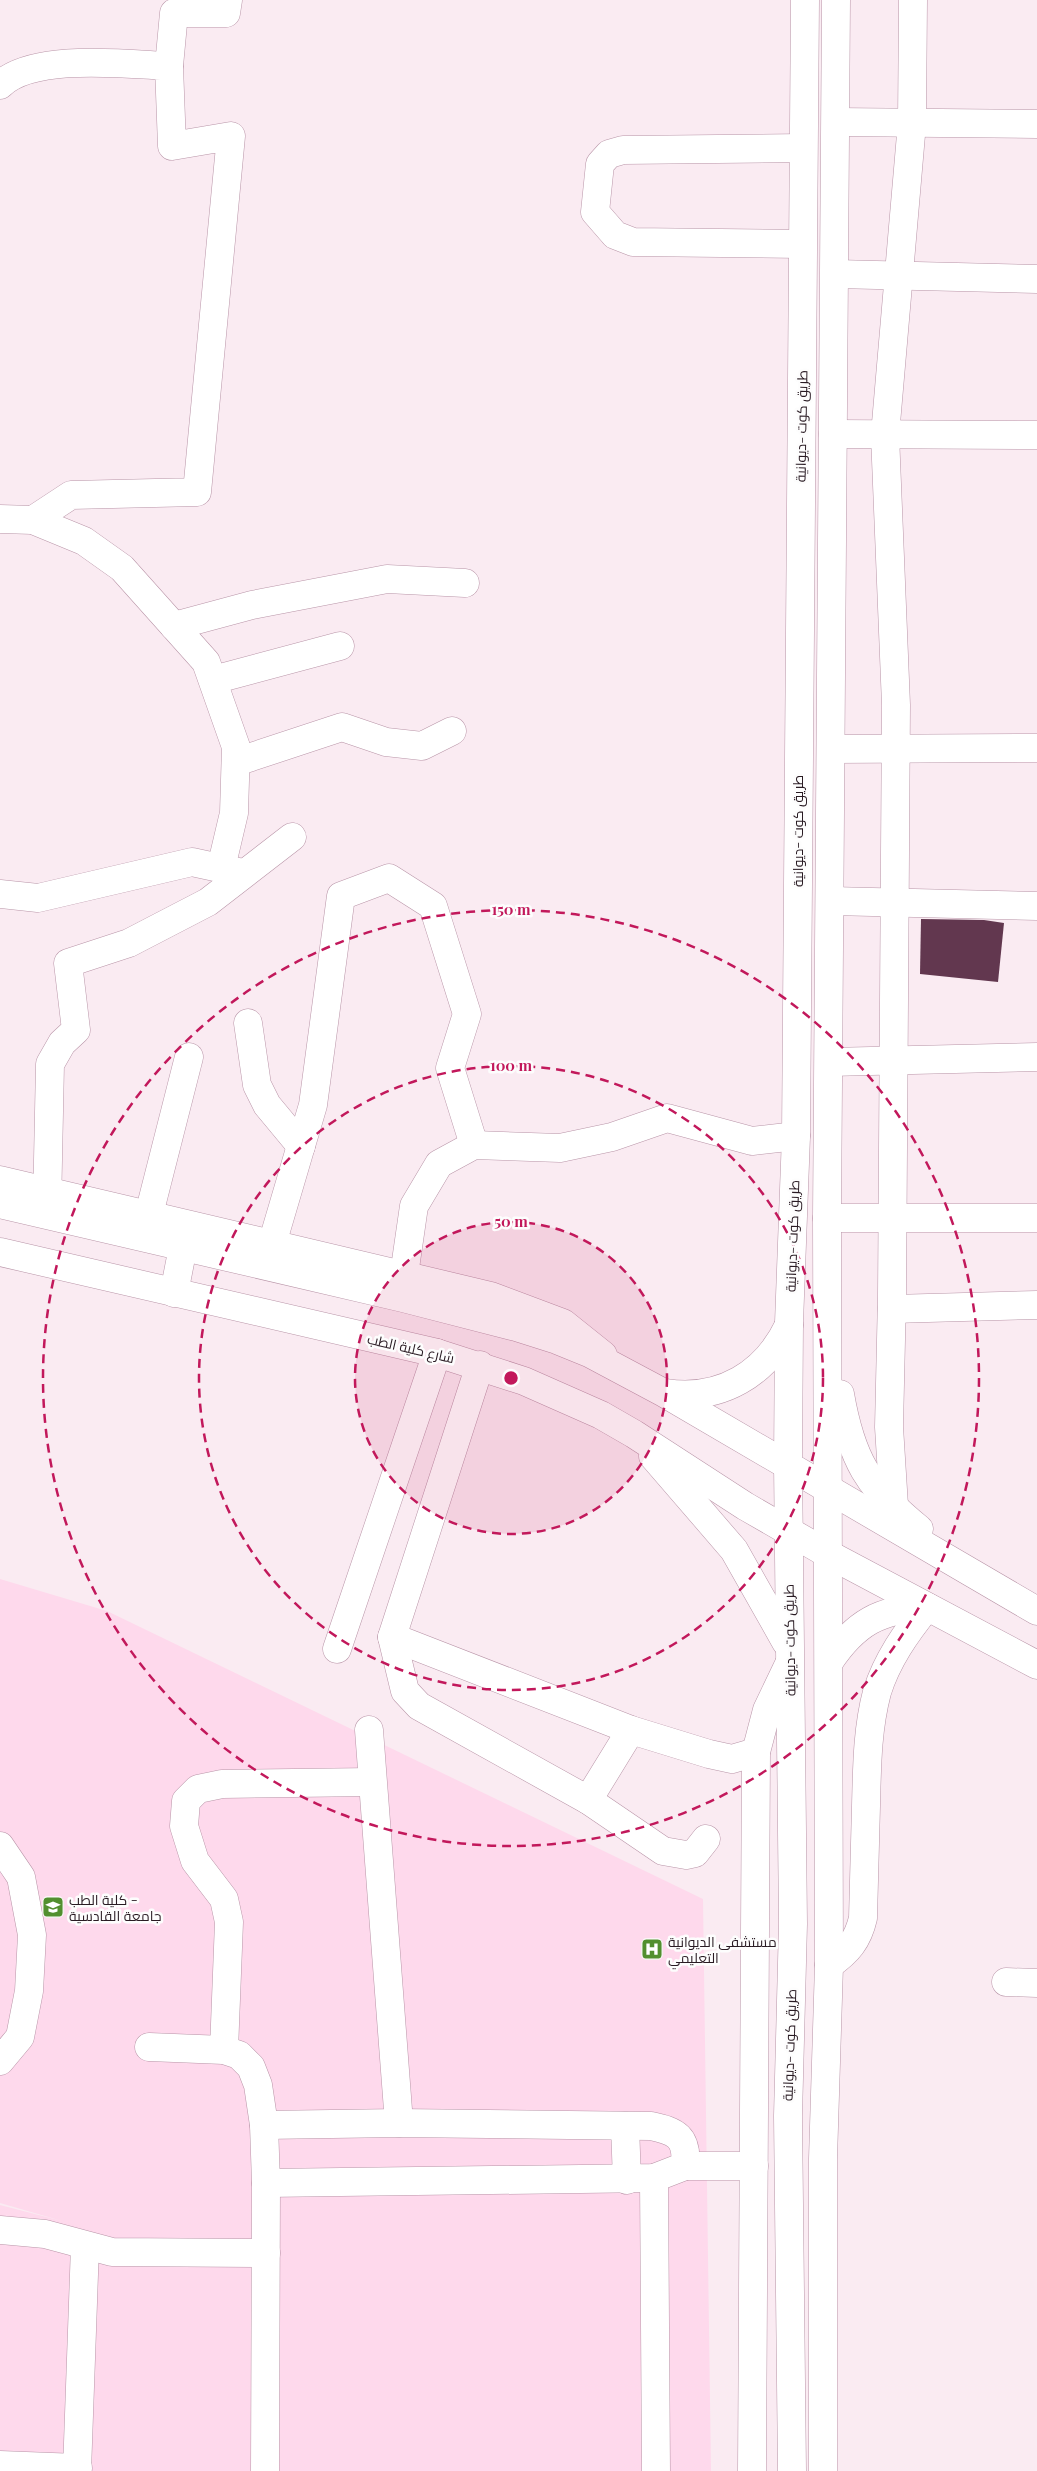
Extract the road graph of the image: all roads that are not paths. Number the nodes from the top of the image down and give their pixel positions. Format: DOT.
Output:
graph roads {
  1 [pos="228,0"];
  2 [pos="805,0"];
  3 [pos="836,0"];
  4 [pos="914,0"];
  5 [pos="170,66"];
  6 [pos="0,85"];
  7 [pos="836,122"];
  8 [pos="912,123"];
  9 [pos="1037,124"];
  10 [pos="803,148"];
  11 [pos="802,244"];
  12 [pos="836,274"];
  13 [pos="899,276"];
  14 [pos="1037,279"];
  15 [pos="833,434"];
  16 [pos="885,435"];
  17 [pos="1037,436"];
  18 [pos="0,519"];
  19 [pos="33,520"];
  20 [pos="464,583"];
  21 [pos="174,626"];
  22 [pos="340,646"];
  23 [pos="212,680"];
  24 [pos="452,731"];
  25 [pos="896,747"];
  26 [pos="1037,748"];
  27 [pos="832,749"];
  28 [pos="236,762"];
  29 [pos="292,837"];
  30 [pos="233,871"];
  31 [pos="0,894"];
  32 [pos="830,901"];
  33 [pos="894,903"];
  34 [pos="1037,906"];
  35 [pos="248,1023"];
  36 [pos="189,1056"];
  37 [pos="1037,1057"];
  38 [pos="894,1060"];
  39 [pos="829,1062"];
  40 [pos="796,1136"];
  41 [pos="474,1145"];
  42 [pos="301,1146"];
  43 [pos="0,1180"];
  44 [pos="47,1202"];
  45 [pos="0,1204"];
  46 [pos="148,1214"];
  47 [pos="893,1217"];
  48 [pos="827,1218"];
  49 [pos="1037,1218"];
  50 [pos="272,1244"];
  51 [pos="182,1247"];
  52 [pos="0,1252"];
  53 [pos="404,1275"];
  54 [pos="174,1293"];
  55 [pos="1037,1305"];
  56 [pos="892,1309"];
  57 [pos="789,1324"];
  58 [pos="437,1353"];
  59 [pos="827,1358"];
  60 [pos="480,1365"];
  61 [pos="625,1373"];
  62 [pos="664,1393"];
  63 [pos="634,1434"];
  64 [pos="788,1463"];
  65 [pos="829,1488"];
  66 [pos="894,1506"];
  67 [pos="788,1531"];
  68 [pos="830,1555"];
  69 [pos="960,1568"];
  70 [pos="927,1607"];
  71 [pos="1037,1611"];
  72 [pos="392,1637"];
  73 [pos="337,1649"];
  74 [pos="789,1655"];
  75 [pos="829,1662"];
  76 [pos="1037,1665"];
  77 [pos="369,1730"];
  78 [pos="631,1730"];
  79 [pos="756,1752"];
  80 [pos="372,1782"];
  81 [pos="588,1800"];
  82 [pos="706,1839"];
  83 [pos="0,1846"];
  84 [pos="829,1965"];
  85 [pos="1006,1982"];
  86 [pos="1037,1983"];
  87 [pos="149,2047"];
  88 [pos="224,2050"];
  89 [pos="0,2061"];
  90 [pos="399,2123"];
  91 [pos="264,2125"];
  92 [pos="625,2126"];
  93 [pos="685,2166"];
  94 [pos="754,2166"];
  95 [pos="654,2178"];
  96 [pos="627,2180"];
  97 [pos="266,2184"];
  98 [pos="0,2230"];
  99 [pos="85,2246"];
  100 [pos="266,2253"];
  101 [pos="0,2465"];
  102 [pos="77,2470"];
  103 [pos="265,2471"];
  104 [pos="656,2471"];
  105 [pos="752,2471"];
  106 [pos="792,2471"];
  107 [pos="823,2471"];
  1 -- 5 [label="street"];
  2 -- 10 [label="street, طريق كوت -ديوانية"];
  3 -- 7 [label="street"];
  4 -- 8 [label="street"];
  5 -- 6 [label="street"];
  5 -- 19 [label="street"];
  7 -- 8 [label="street"];
  7 -- 12 [label="street"];
  8 -- 9 [label="street"];
  8 -- 13 [label="street"];
  10 -- 11 [label="street, طريق كوت -ديوانية"];
  10 -- 11 [label="street"];
  11 -- 40 [label="street, طريق كوت -ديوانية"];
  12 -- 13 [label="street"];
  12 -- 15 [label="street"];
  13 -- 14 [label="street"];
  13 -- 16 [label="street"];
  15 -- 16 [label="street"];
  15 -- 27 [label="street"];
  16 -- 17 [label="street"];
  16 -- 25 [label="street"];
  18 -- 19 [label="street"];
  19 -- 21 [label="street"];
  20 -- 21 [label="street"];
  21 -- 23 [label="street"];
  22 -- 23 [label="street"];
  23 -- 28 [label="street"];
  24 -- 28 [label="street"];
  25 -- 26 [label="street"];
  25 -- 27 [label="street"];
  25 -- 33 [label="street"];
  27 -- 32 [label="street"];
  28 -- 30 [label="street"];
  29 -- 30 [label="street"];
  30 -- 31 [label="street"];
  30 -- 44 [label="street"];
  32 -- 33 [label="street"];
  32 -- 39 [label="street"];
  33 -- 34 [label="street"];
  33 -- 38 [label="street"];
  35 -- 42 [label="street"];
  36 -- 46 [label="street"];
  37 -- 38 [label="street"];
  38 -- 39 [label="street"];
  38 -- 47 [label="street"];
  39 -- 48 [label="street"];
  40 -- 41 [label="street"];
  40 -- 57 [label="street, طريق كوت -ديوانية"];
  41 -- 42 [label="street"];
  41 -- 53 [label="street"];
  42 -- 50 [label="street"];
  43 -- 44 [label="street"];
  44 -- 45 [label="street"];
  44 -- 46 [label="street"];
  44 -- 51 [label="street"];
  46 -- 50 [label="street"];
  47 -- 48 [label="street"];
  47 -- 49 [label="street"];
  47 -- 56 [label="street"];
  48 -- 59 [label="street"];
  50 -- 53 [label="street"];
  51 -- 54 [label="street"];
  51 -- 61 [label="street"];
  52 -- 54 [label="street, شارع كلية الطب"];
  53 -- 61 [label="street"];
  54 -- 58 [label="street, شارع كلية الطب"];
  55 -- 56 [label="street"];
  56 -- 66 [label="street"];
  57 -- 62 [label="street"];
  57 -- 64 [label="street, طريق كوت -ديوانية"];
  58 -- 60 [label="street, شارع كلية الطب"];
  58 -- 73 [label="street"];
  59 -- 65 [label="street"];
  59 -- 66 [label="street"];
  60 -- 63 [label="street, شارع كلية الطب"];
  60 -- 72 [label="street"];
  61 -- 62 [label="street"];
  62 -- 64 [label="street"];
  63 -- 67 [label="street, شارع كلية الطب"];
  63 -- 74 [label="street"];
  64 -- 65 [label="street"];
  64 -- 67 [label="street, طريق كوت -ديوانية"];
  65 -- 68 [label="street"];
  65 -- 69 [label="street"];
  66 -- 69 [label="street"];
  67 -- 68 [label="street, شارع كلية الطب"];
  67 -- 74 [label="street, طريق كوت -ديوانية"];
  68 -- 70 [label="street, شارع كلية الطب"];
  68 -- 75 [label="street"];
  69 -- 71 [label="street"];
  70 -- 75 [label="street"];
  70 -- 76 [label="street, شارع كلية الطب"];
  70 -- 84 [label="street"];
  72 -- 78 [label="street"];
  72 -- 81 [label="street"];
  74 -- 79 [label="street"];
  74 -- 106 [label="street, طريق كوت -ديوانية"];
  75 -- 84 [label="street"];
  77 -- 80 [label="street"];
  78 -- 79 [label="street"];
  78 -- 81 [label="street"];
  79 -- 94 [label="street"];
  80 -- 88 [label="street"];
  80 -- 90 [label="street"];
  81 -- 82 [label="street"];
  83 -- 89 [label="street"];
  84 -- 107 [label="street"];
  85 -- 86 [label="street"];
  87 -- 88 [label="street"];
  88 -- 91 [label="street"];
  90 -- 91 [label="street"];
  90 -- 92 [label="street"];
  91 -- 97 [label="street"];
  92 -- 93 [label="street"];
  92 -- 96 [label="street"];
  93 -- 94 [label="street"];
  93 -- 95 [label="street"];
  94 -- 105 [label="street"];
  95 -- 96 [label="street"];
  95 -- 104 [label="street"];
  96 -- 97 [label="street"];
  97 -- 100 [label="street"];
  98 -- 99 [label="street"];
  99 -- 100 [label="street"];
  99 -- 102 [label="street"];
  100 -- 103 [label="street"];
  101 -- 102 [label="street"];
}
